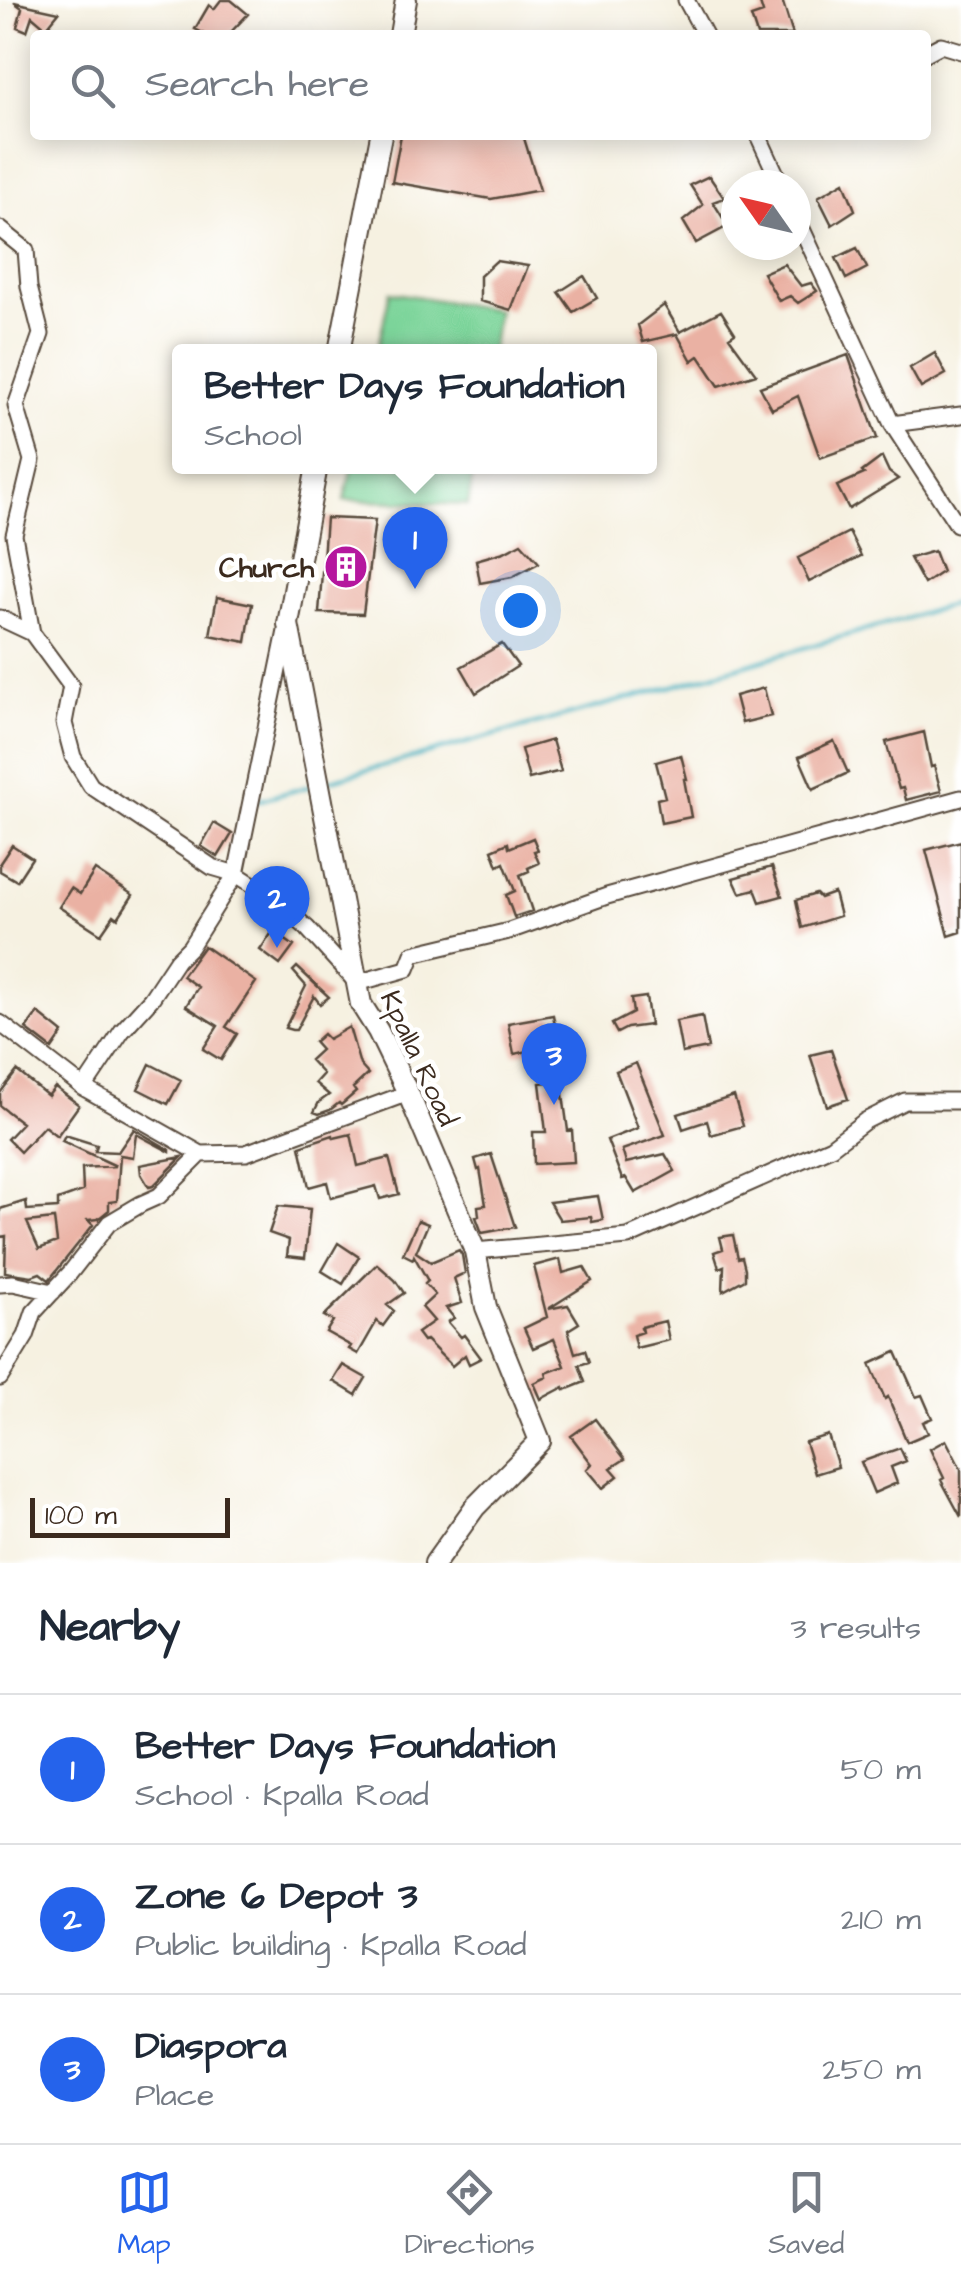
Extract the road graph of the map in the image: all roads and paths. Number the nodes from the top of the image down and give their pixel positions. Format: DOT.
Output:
graph roads {
  1 [pos="406,0"];
  2 [pos="686,0"];
  3 [pos="401,30"];
  4 [pos="701,30"];
  5 [pos="931,51"];
  6 [pos="961,51"];
  7 [pos="380,140"];
  8 [pos="760,140"];
  9 [pos="775,170"];
  10 [pos="0,229"];
  11 [pos="811,248"];
  12 [pos="342,344"];
  13 [pos="961,416"];
  14 [pos="892,424"];
  15 [pos="316,474"];
  16 [pos="961,521"];
  17 [pos="0,618"];
  18 [pos="288,624"];
  19 [pos="32,633"];
  20 [pos="961,798"];
  21 [pos="236,874"];
  22 [pos="358,983"];
  23 [pos="3,1030"];
  24 [pos="84,1088"];
  25 [pos="408,1093"];
  26 [pos="961,1100"];
  27 [pos="201,1154"];
  28 [pos="475,1251"];
  29 [pos="0,1284"];
  30 [pos="53,1292"];
  31 [pos="0,1378"];
  32 [pos="435,1563"];
  1 -- 3 [label="street"];
  2 -- 4 [label="street"];
  5 -- 6 [label="street"];
  7 -- 12 [label="street"];
  8 -- 9 [label="street"];
  10 -- 19 [label="street"];
  11 -- 14 [label="street"];
  13 -- 14 [label="street"];
  14 -- 16 [label="street"];
  15 -- 18 [label="street, Kpalla Road"];
  17 -- 19 [label="street"];
  18 -- 21 [label="street"];
  18 -- 22 [label="street, Kpalla Road"];
  19 -- 21 [label="street"];
  20 -- 22 [label="street"];
  21 -- 22 [label="street"];
  21 -- 24 [label="street"];
  22 -- 25 [label="street, Kpalla Road"];
  23 -- 24 [label="street"];
  24 -- 27 [label="street"];
  25 -- 27 [label="street"];
  25 -- 28 [label="street, Kpalla Road"];
  26 -- 28 [label="street"];
  27 -- 30 [label="street"];
  28 -- 32 [label="street, Kpalla Road"];
  29 -- 30 [label="street"];
  30 -- 31 [label="street"];
}
